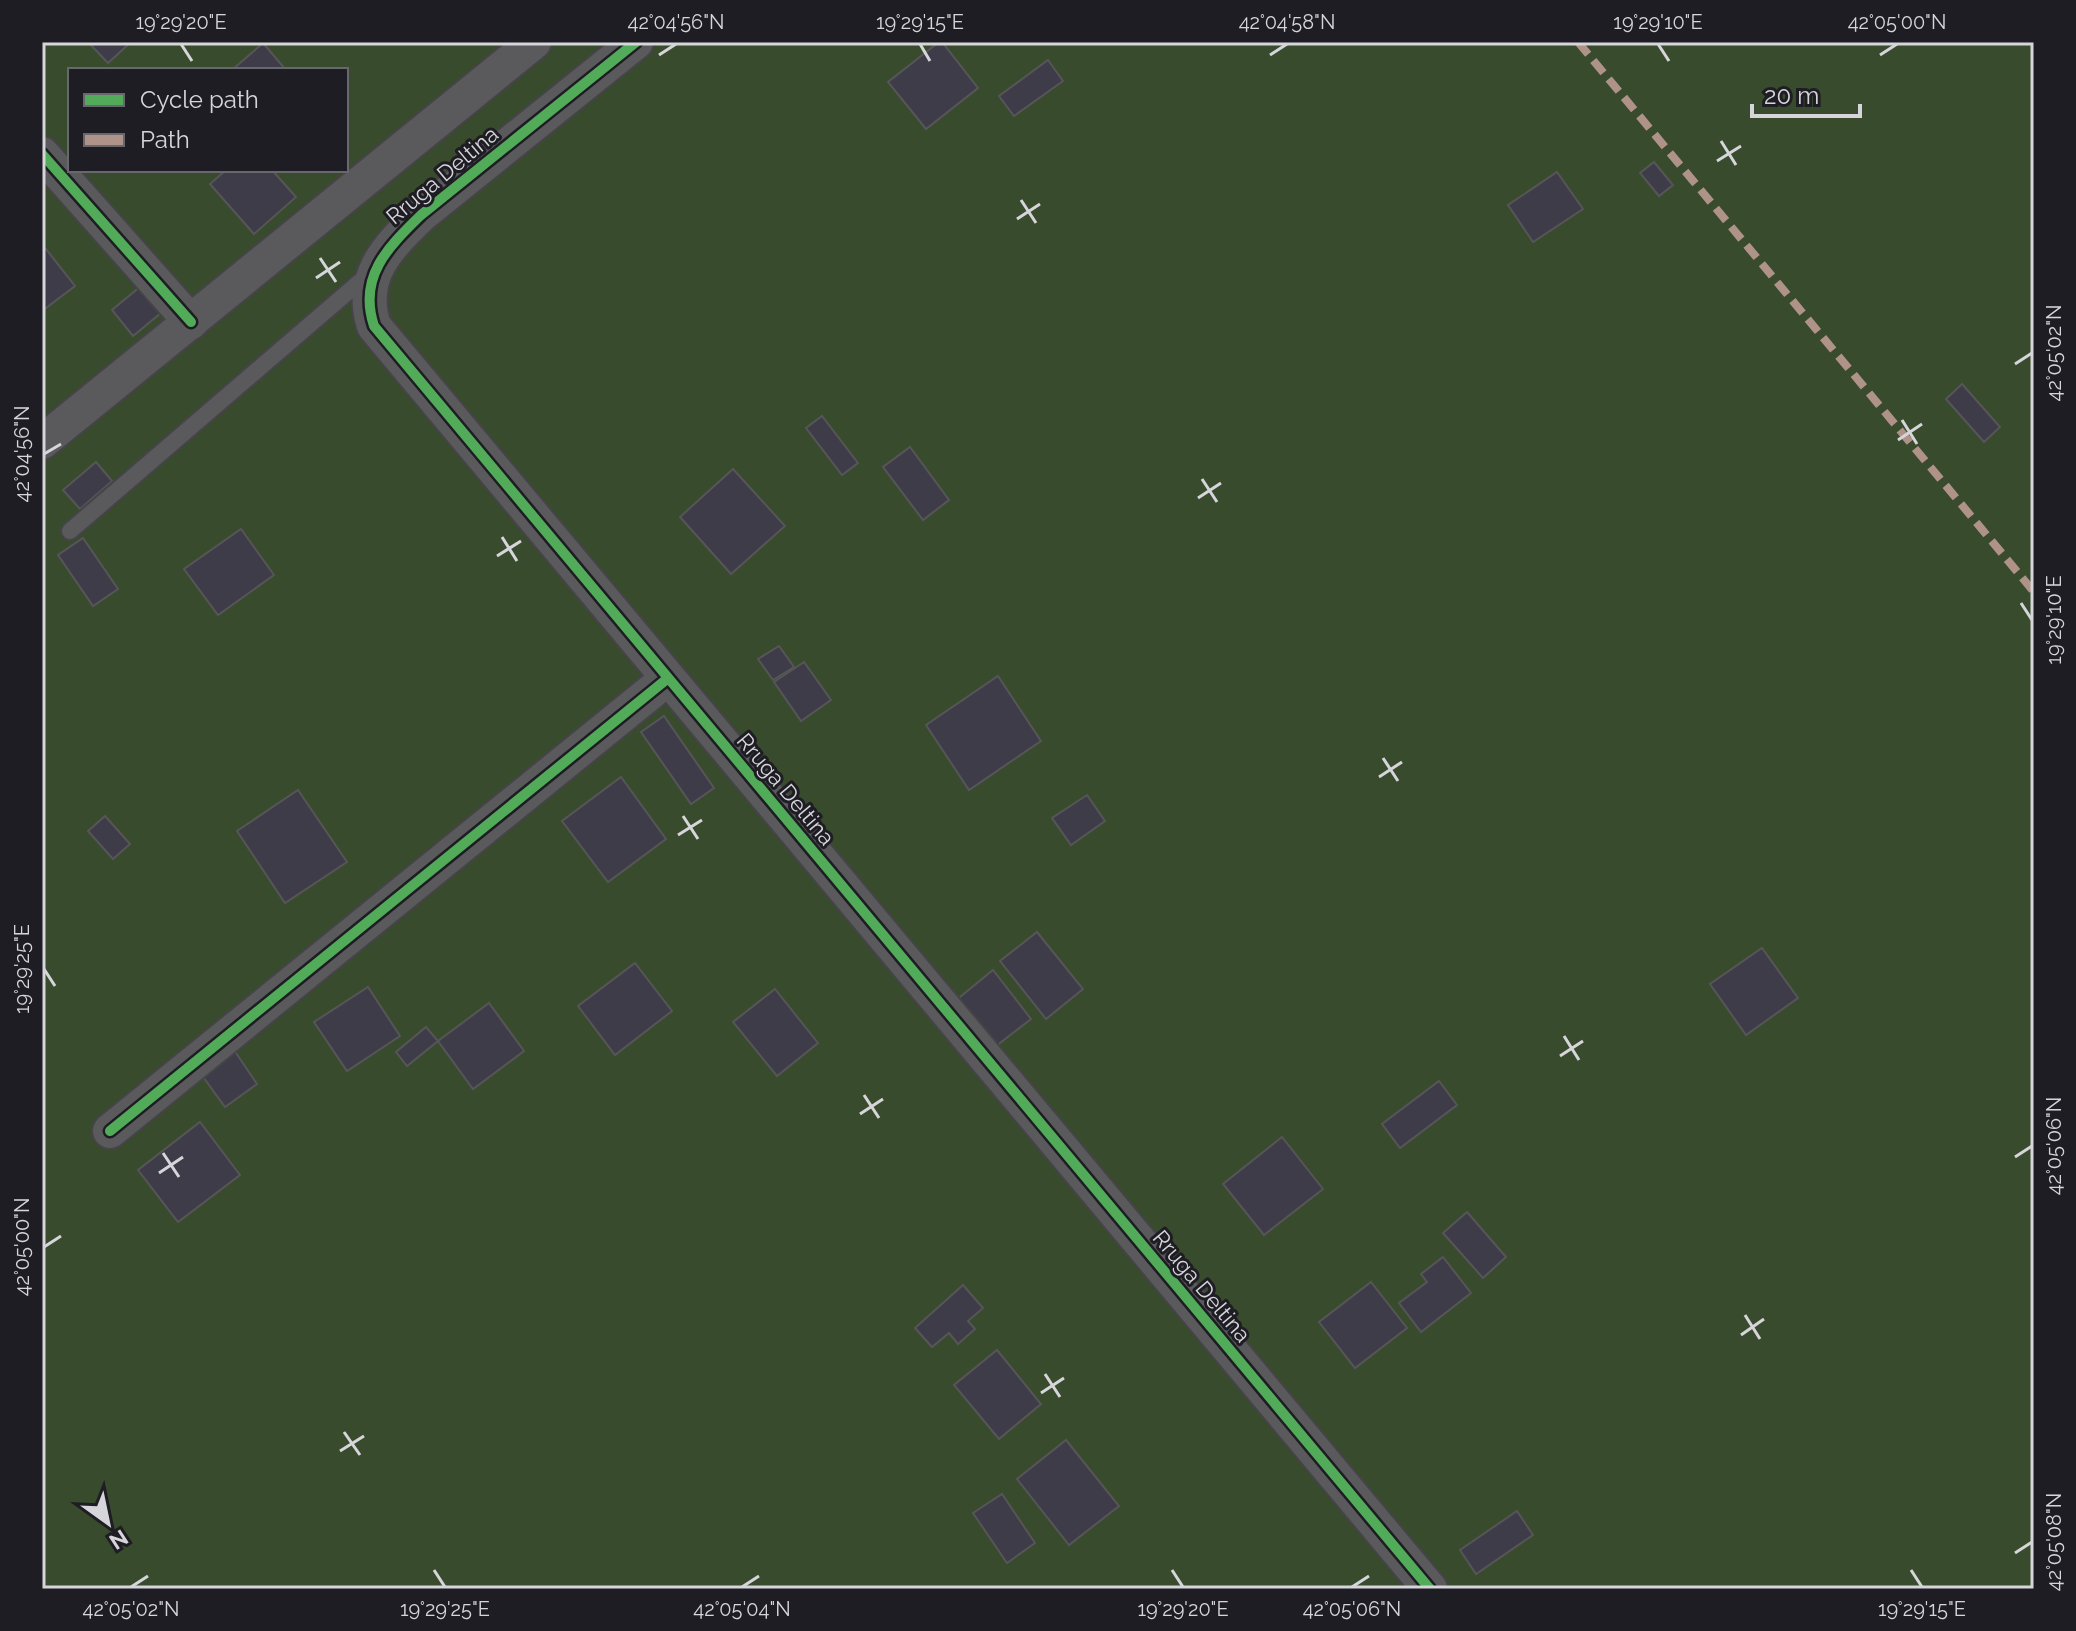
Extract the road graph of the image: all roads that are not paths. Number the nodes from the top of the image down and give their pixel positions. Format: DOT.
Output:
graph roads {
  1 [pos="534,42"];
  2 [pos="636,42"];
  3 [pos="42,154"];
  4 [pos="374,269"];
  5 [pos="191,322"];
  6 [pos="42,442"];
  7 [pos="70,531"];
  8 [pos="667,679"];
  9 [pos="110,1131"];
  10 [pos="1430,1589"];
  1 -- 5 [label="street"];
  2 -- 4 [label="street, Rruga Deltina"];
  3 -- 5 [label="street"];
  4 -- 7 [label="lane, Rruga Deltina"];
  4 -- 8 [label="street, Rruga Deltina"];
  5 -- 6 [label="street"];
  8 -- 9 [label="street"];
  8 -- 10 [label="street, Rruga Deltina"];
}
